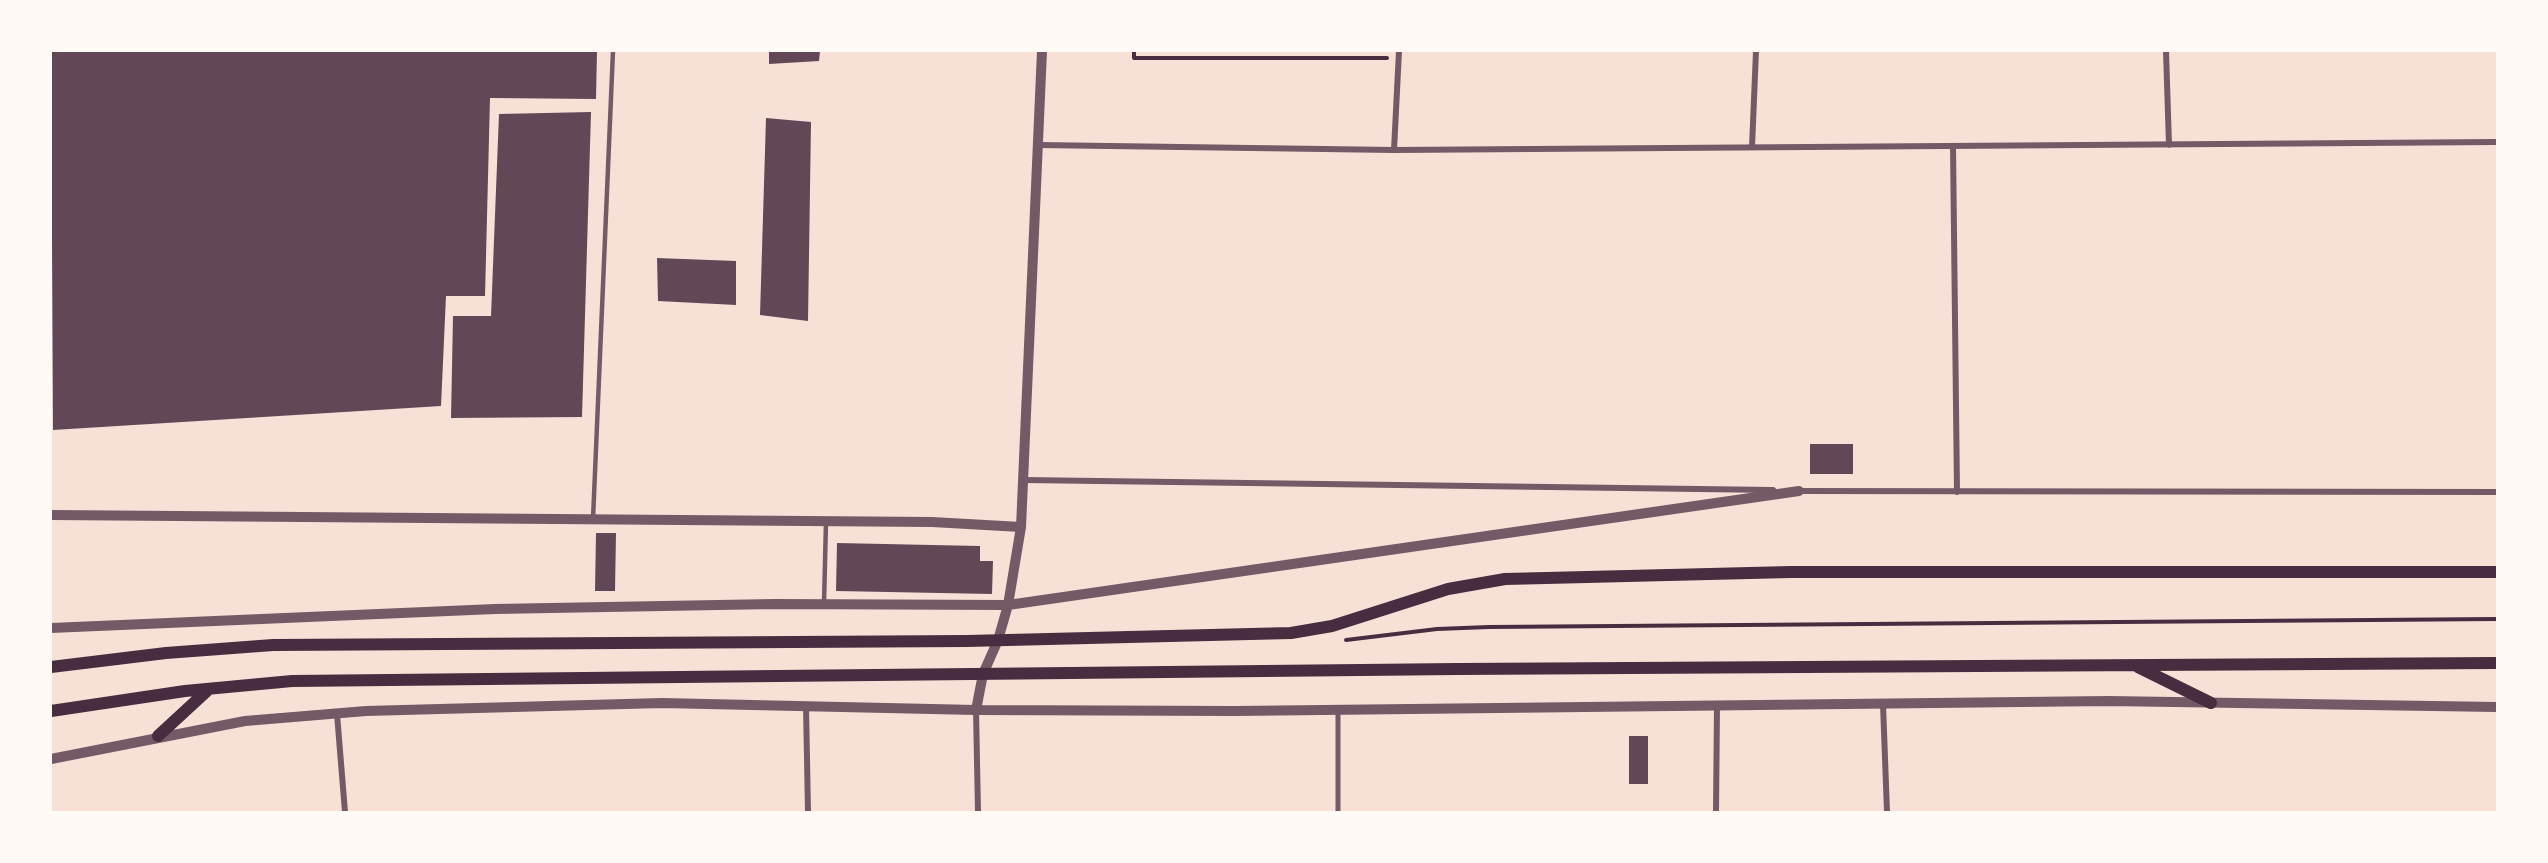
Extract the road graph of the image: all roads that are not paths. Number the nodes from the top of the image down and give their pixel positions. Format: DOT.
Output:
graph roads {
  1 [pos="613,51"];
  2 [pos="1042,51"];
  3 [pos="1756,51"];
  4 [pos="2166,51"];
  5 [pos="1399,54"];
  6 [pos="2497,142"];
  7 [pos="1038,145"];
  8 [pos="2169,145"];
  9 [pos="1953,146"];
  10 [pos="1752,147"];
  11 [pos="1394,150"];
  12 [pos="1023,480"];
  13 [pos="1799,491"];
  14 [pos="1957,492"];
  15 [pos="2497,492"];
  16 [pos="51,515"];
  17 [pos="593,519"];
  18 [pos="826,521"];
  19 [pos="1021,527"];
  20 [pos="2497,572"];
  21 [pos="824,604"];
  22 [pos="1008,605"];
  23 [pos="51,628"];
  24 [pos="998,640"];
  25 [pos="2497,663"];
  26 [pos="2134,665"];
  27 [pos="51,667"];
  28 [pos="983,674"];
  29 [pos="209,689"];
  30 [pos="2211,703"];
  31 [pos="1883,704"];
  32 [pos="806,705"];
  33 [pos="1717,705"];
  34 [pos="2497,707"];
  35 [pos="976,710"];
  36 [pos="1338,710"];
  37 [pos="51,711"];
  38 [pos="337,714"];
  39 [pos="158,736"];
  40 [pos="51,759"];
  41 [pos="345,812"];
  42 [pos="808,812"];
  43 [pos="978,812"];
  44 [pos="1338,812"];
  45 [pos="1716,812"];
  46 [pos="1887,812"];
  1 -- 17 [label="lane"];
  2 -- 7 [label="street"];
  3 -- 10 [label="street"];
  4 -- 8 [label="street"];
  5 -- 11 [label="street"];
  6 -- 8 [label="street"];
  7 -- 11 [label="street"];
  7 -- 12 [label="street"];
  8 -- 9 [label="street"];
  9 -- 10 [label="street"];
  9 -- 14 [label="street"];
  10 -- 11 [label="street"];
  12 -- 13 [label="street"];
  12 -- 19 [label="street"];
  13 -- 14 [label="street"];
  13 -- 22 [label="street"];
  14 -- 15 [label="street"];
  16 -- 17 [label="street"];
  17 -- 18 [label="street"];
  18 -- 19 [label="street"];
  18 -- 21 [label="lane"];
  19 -- 22 [label="street"];
  20 -- 24 [label="main road"];
  21 -- 22 [label="street"];
  21 -- 23 [label="street"];
  22 -- 24 [label="street"];
  24 -- 27 [label="main road"];
  24 -- 28 [label="street"];
  25 -- 26 [label="main road"];
  26 -- 28 [label="main road"];
  26 -- 30 [label="main road"];
  28 -- 29 [label="main road"];
  28 -- 35 [label="street"];
  29 -- 37 [label="main road"];
  29 -- 39 [label="main road"];
  30 -- 31 [label="street"];
  30 -- 34 [label="street"];
  31 -- 33 [label="street"];
  31 -- 46 [label="street"];
  32 -- 35 [label="street"];
  32 -- 38 [label="street"];
  32 -- 42 [label="street"];
  33 -- 36 [label="street"];
  33 -- 45 [label="street"];
  35 -- 36 [label="street"];
  35 -- 43 [label="street"];
  36 -- 44 [label="street"];
  38 -- 39 [label="street"];
  38 -- 41 [label="street"];
  39 -- 40 [label="street"];
}
